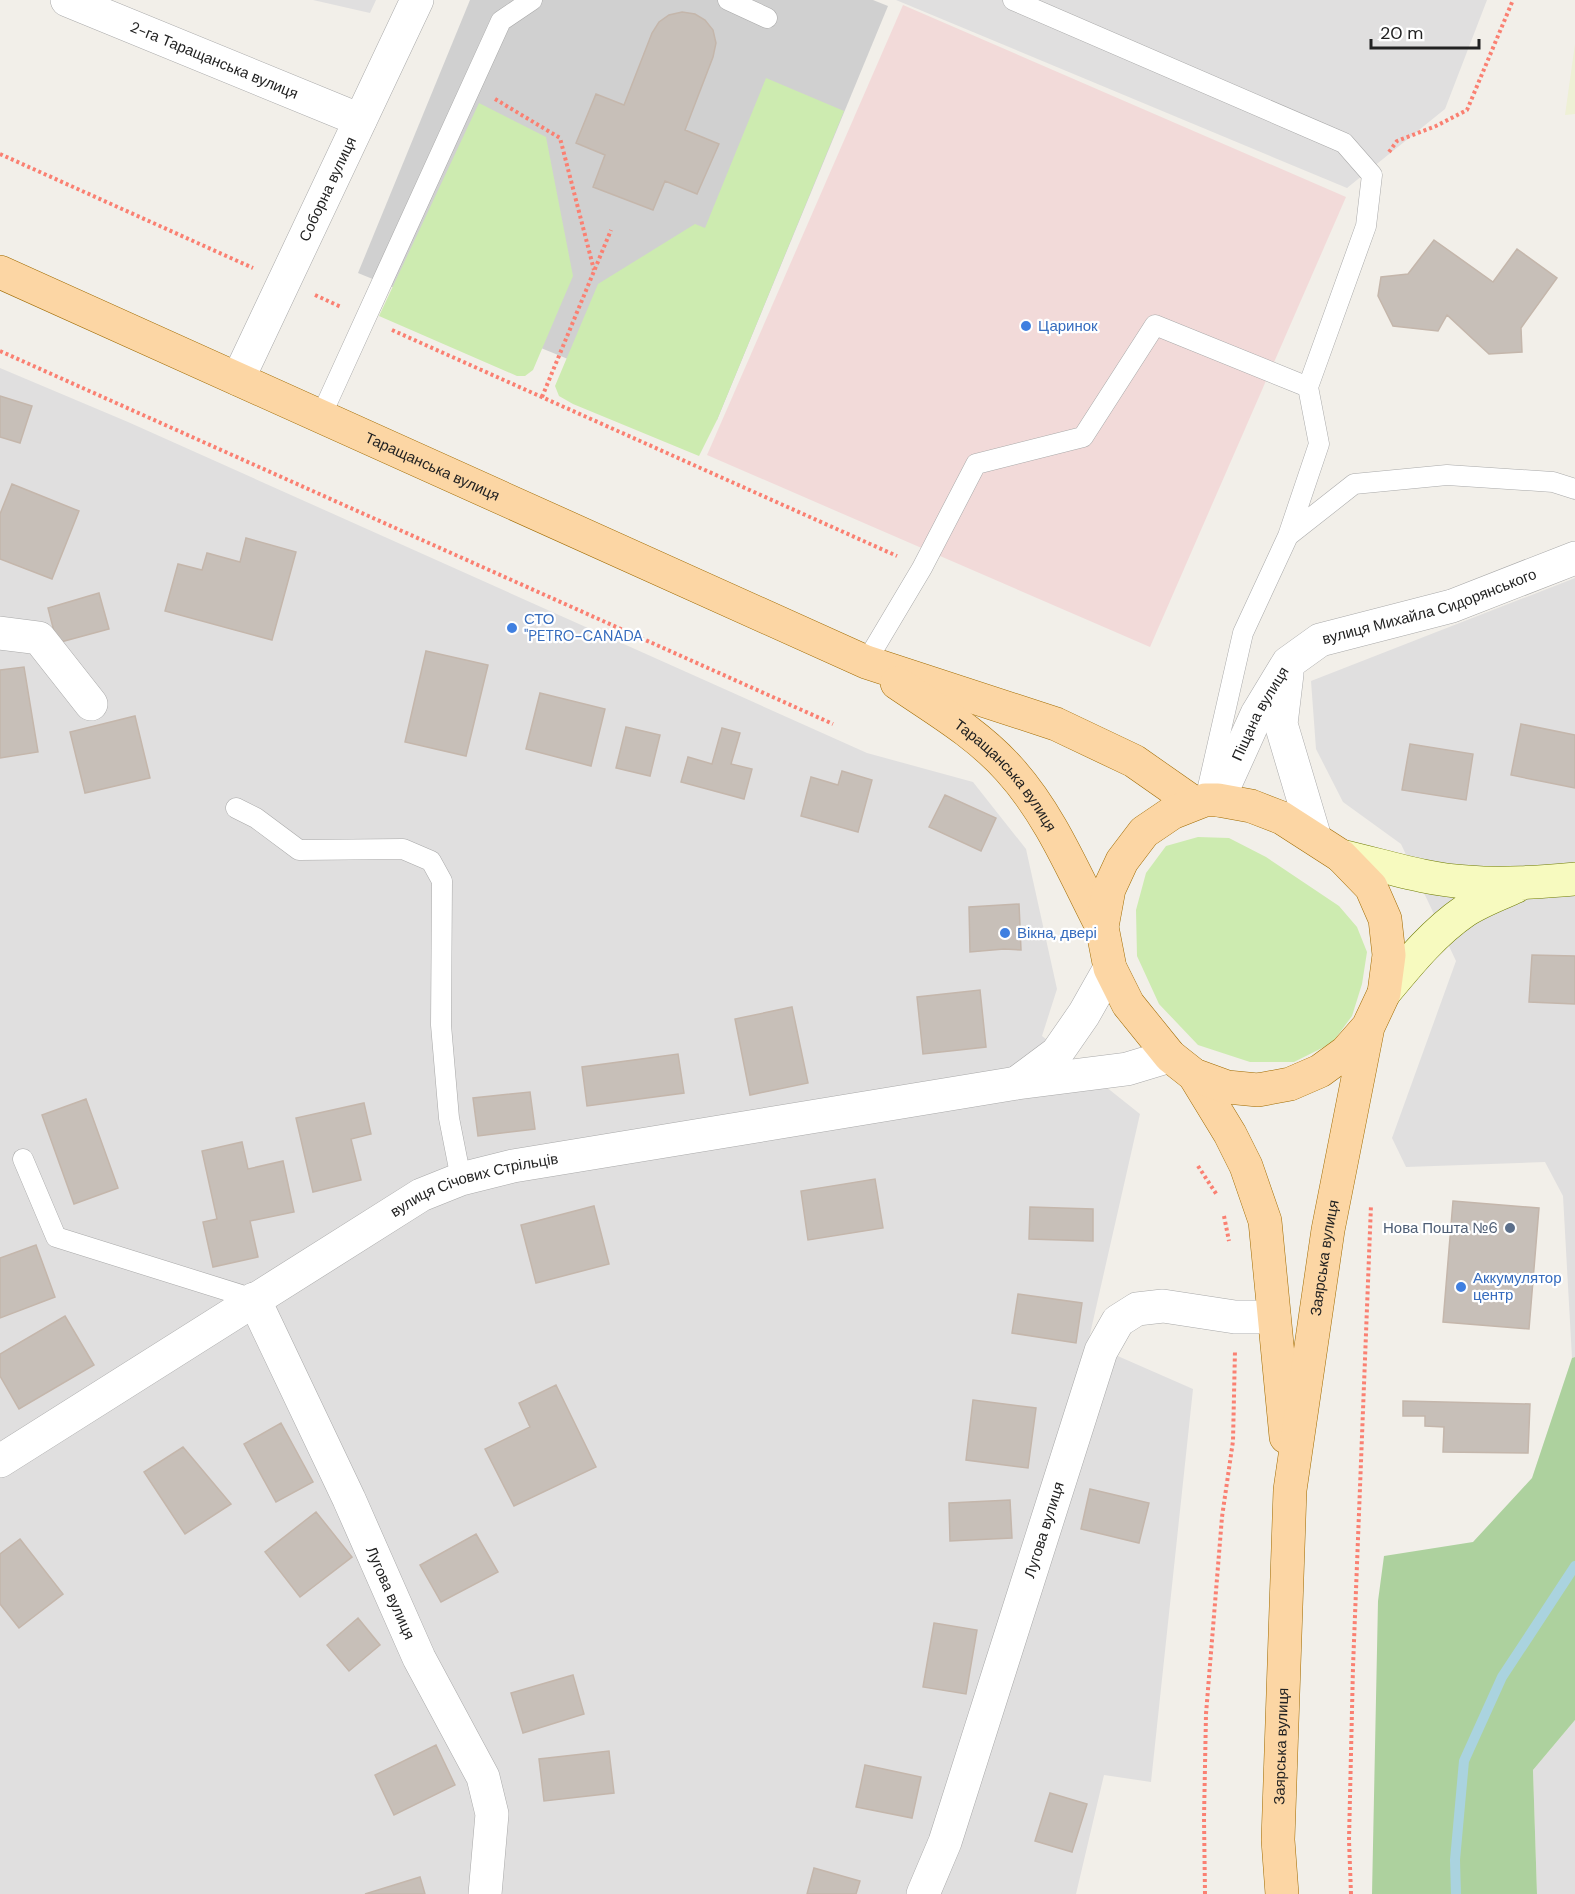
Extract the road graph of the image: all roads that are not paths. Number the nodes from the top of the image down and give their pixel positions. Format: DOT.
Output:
graph roads {
  1 [pos="67,0"];
  2 [pos="417,0"];
  3 [pos="532,0"];
  4 [pos="728,0"];
  5 [pos="1013,0"];
  6 [pos="766,18"];
  7 [pos="360,120"];
  8 [pos="0,272"];
  9 [pos="238,379"];
  10 [pos="1308,387"];
  11 [pos="321,416"];
  12 [pos="1575,489"];
  13 [pos="1288,536"];
  14 [pos="1575,558"];
  15 [pos="0,633"];
  16 [pos="866,662"];
  17 [pos="1288,663"];
  18 [pos="91,704"];
  19 [pos="1206,801"];
  20 [pos="236,808"];
  21 [pos="1328,847"];
  22 [pos="1575,879"];
  23 [pos="1522,883"];
  24 [pos="1102,927"];
  25 [pos="1110,968"];
  26 [pos="1384,993"];
  27 [pos="1368,1027"];
  28 [pos="1182,1065"];
  29 [pos="1017,1083"];
  30 [pos="23,1159"];
  31 [pos="461,1179"];
  32 [pos="254,1299"];
  33 [pos="1274,1317"];
  34 [pos="0,1461"];
  35 [pos="1290,1490"];
  36 [pos="485,1894"];
  37 [pos="923,1894"];
  38 [pos="1282,1894"];
  1 -- 7 [label="street, 2-га Таращанська вулиця"];
  2 -- 7 [label="street, Соборна вулиця"];
  3 -- 11 [label="lane"];
  4 -- 6 [label="lane"];
  5 -- 10 [label="lane"];
  7 -- 9 [label="street, Соборна вулиця"];
  8 -- 9 [label="main road, Таращанська вулиця"];
  9 -- 11 [label="main road, Таращанська вулиця"];
  10 -- 13 [label="lane"];
  10 -- 16 [label="lane"];
  11 -- 16 [label="main road, Таращанська вулиця"];
  12 -- 13 [label="lane"];
  13 -- 19 [label="lane"];
  14 -- 17 [label="street, вулиця Михайла Сидорянського"];
  15 -- 18 [label="street"];
  16 -- 19 [label="main road, Таращанська вулиця"];
  16 -- 24 [label="main road, Таращанська вулиця"];
  17 -- 19 [label="street, Піщана вулиця"];
  17 -- 21 [label="street, Піщана вулиця"];
  19 -- 21 [label="main road"];
  19 -- 24 [label="main road"];
  20 -- 31 [label="lane"];
  21 -- 23 [label="main road"];
  21 -- 26 [label="main road"];
  22 -- 23 [label="main road"];
  23 -- 26 [label="main road"];
  24 -- 25 [label="main road, Заярська вулиця"];
  25 -- 28 [label="main road, Заярська вулиця"];
  25 -- 29 [label="street, вулиця Січових Стрільців"];
  26 -- 27 [label="main road"];
  27 -- 28 [label="main road"];
  27 -- 35 [label="main road, Заярська вулиця"];
  28 -- 29 [label="street, вулиця Січових Стрільців"];
  28 -- 33 [label="main road, Заярська вулиця"];
  29 -- 31 [label="street, вулиця Січових Стрільців"];
  30 -- 32 [label="lane"];
  31 -- 32 [label="street, вулиця Січових Стрільців"];
  32 -- 34 [label="street, вулиця Січових Стрільців"];
  32 -- 36 [label="street, Лугова вулиця"];
  33 -- 35 [label="main road, Заярська вулиця"];
  33 -- 37 [label="street, Лугова вулиця"];
  35 -- 38 [label="main road, Заярська вулиця"];
}
